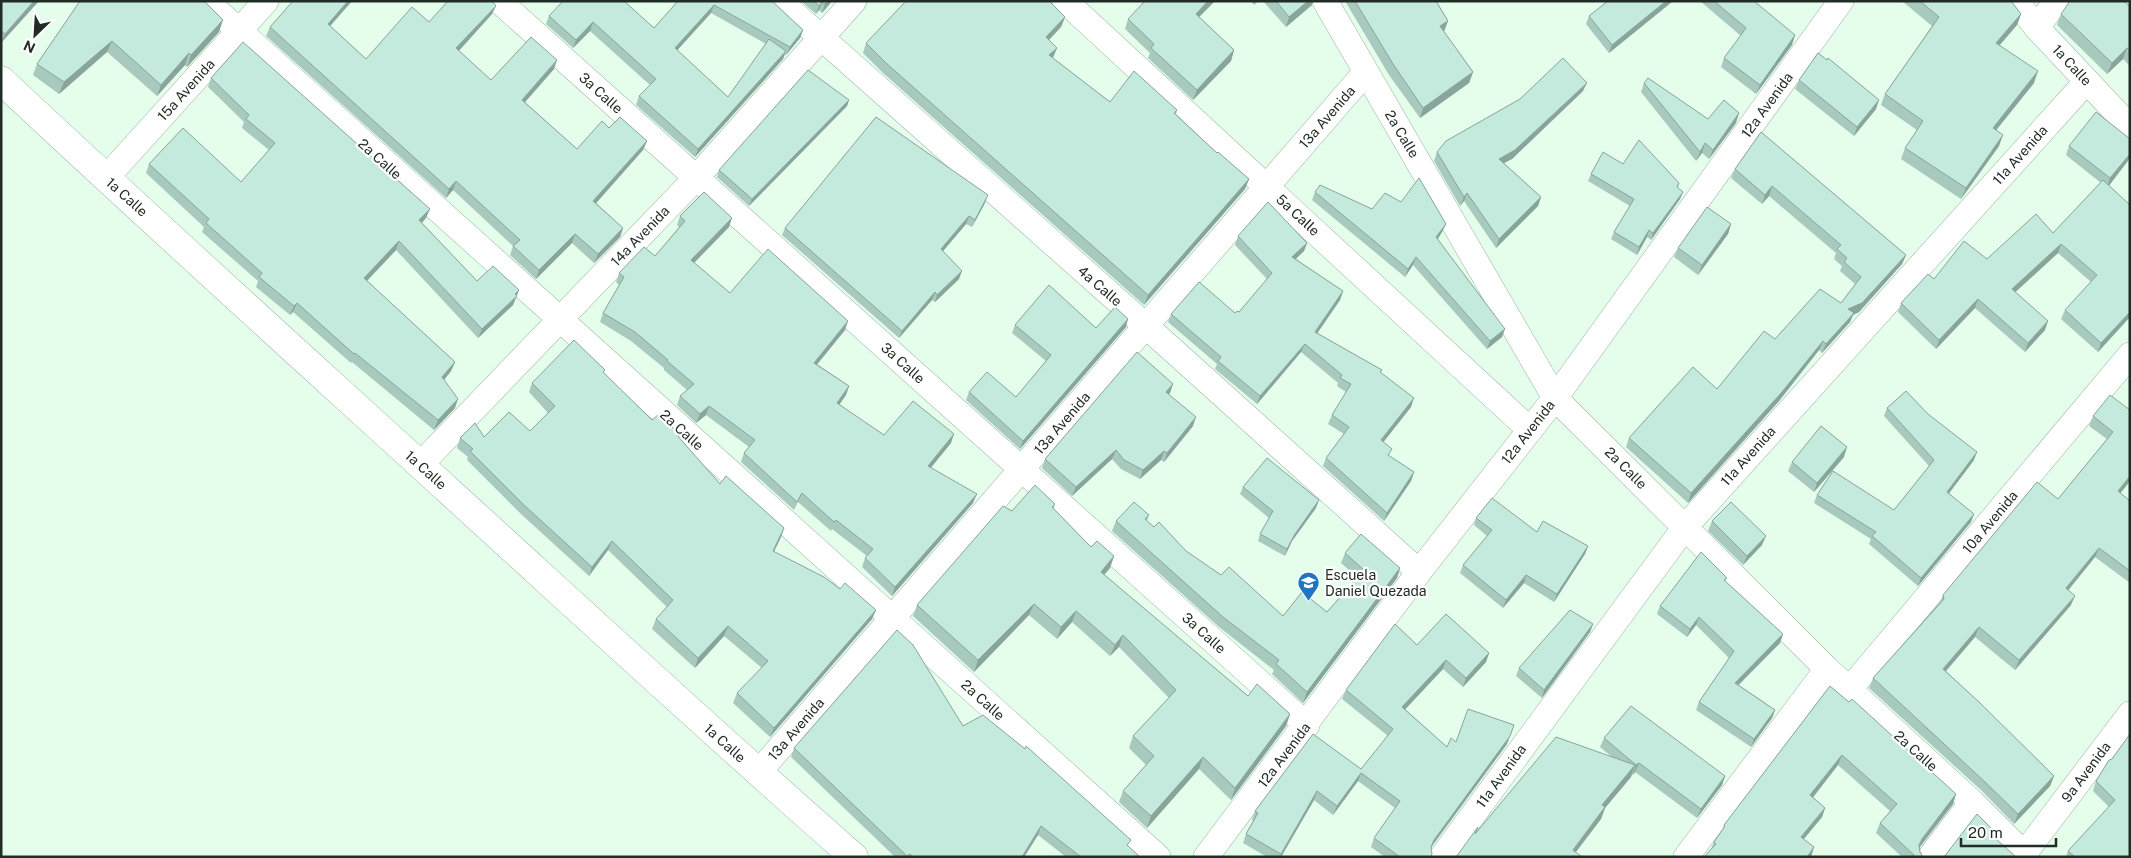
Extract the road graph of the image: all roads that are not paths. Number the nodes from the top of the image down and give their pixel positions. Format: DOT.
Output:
graph roads {
  1 [pos="206,1"];
  2 [pos="266,1"];
  3 [pos="499,1"];
  4 [pos="780,1"];
  5 [pos="854,1"];
  6 [pos="1065,1"];
  7 [pos="1326,1"];
  8 [pos="1841,1"];
  9 [pos="2016,1"];
  10 [pos="2056,1"];
  11 [pos="2037,28"];
  12 [pos="238,32"];
  13 [pos="821,38"];
  14 [pos="1365,73"];
  15 [pos="1,80"];
  16 [pos="2087,81"];
  17 [pos="2130,127"];
  18 [pos="106,178"];
  19 [pos="696,178"];
  20 [pos="1267,185"];
  21 [pos="559,320"];
  22 [pos="1146,326"];
  23 [pos="2130,354"];
  24 [pos="1555,398"];
  25 [pos="1530,430"];
  26 [pos="420,465"];
  27 [pos="1021,470"];
  28 [pos="1685,526"];
  29 [pos="1419,572"];
  30 [pos="892,618"];
  31 [pos="1827,669"];
  32 [pos="1849,690"];
  33 [pos="2130,714"];
  34 [pos="1307,725"];
  35 [pos="758,773"];
  36 [pos="1972,802"];
  37 [pos="2026,855"];
  38 [pos="854,857"];
  39 [pos="1158,857"];
  40 [pos="1206,857"];
  41 [pos="1442,857"];
  42 [pos="1686,857"];
  43 [pos="1930,857"];
  1 -- 12 [label="street, 2a Calle"];
  2 -- 12 [label="street, 15a Avenida"];
  3 -- 19 [label="street, 3a Calle"];
  4 -- 13 [label="street, 4a Calle"];
  5 -- 13 [label="street, 14a Avenida"];
  6 -- 20 [label="street, 5a Calle"];
  7 -- 14 [label="street, 2a Calle"];
  8 -- 24 [label="street, 12a Avenida"];
  9 -- 11 [label="street, 1a Calle"];
  10 -- 11 [label="street"];
  11 -- 16 [label="street, 1a Calle"];
  12 -- 18 [label="street, 15a Avenida"];
  12 -- 21 [label="street, 2a Calle"];
  13 -- 19 [label="street, 14a Avenida"];
  13 -- 22 [label="street, 4a Calle"];
  14 -- 20 [label="street, 13a Avenida"];
  14 -- 24 [label="street, 2a Calle"];
  15 -- 18 [label="street, 1a Calle"];
  16 -- 17 [label="street, 1a Calle"];
  16 -- 28 [label="street, 11a Avenida"];
  18 -- 26 [label="street, 1a Calle"];
  19 -- 21 [label="street, 14a Avenida"];
  19 -- 27 [label="street, 3a Calle"];
  20 -- 22 [label="street, 13a Avenida"];
  20 -- 25 [label="street, 5a Calle"];
  21 -- 26 [label="street, 14a Avenida"];
  21 -- 30 [label="street, 2a Calle"];
  22 -- 27 [label="street, 13a Avenida"];
  22 -- 29 [label="street, 4a Calle"];
  23 -- 32 [label="street, 10a Avenida"];
  24 -- 25 [label="street, 12a Avenida"];
  24 -- 28 [label="street, 2a Calle"];
  25 -- 29 [label="street, 12a Avenida"];
  26 -- 35 [label="street, 1a Calle"];
  27 -- 30 [label="street, 13a Avenida"];
  27 -- 34 [label="street, 3a Calle"];
  28 -- 31 [label="street, 2a Calle"];
  28 -- 41 [label="street, 11a Avenida"];
  29 -- 34 [label="street, 12a Avenida"];
  30 -- 35 [label="street, 13a Avenida"];
  30 -- 39 [label="street, 2a Calle"];
  31 -- 32 [label="street, 2a Calle"];
  31 -- 42 [label="street"];
  32 -- 36 [label="street, 2a Calle"];
  33 -- 37 [label="street, 9a Avenida"];
  34 -- 40 [label="street, 12a Avenida"];
  35 -- 38 [label="street, 1a Calle"];
  36 -- 37 [label="street, 2a Calle"];
  36 -- 43 [label="street"];
}
